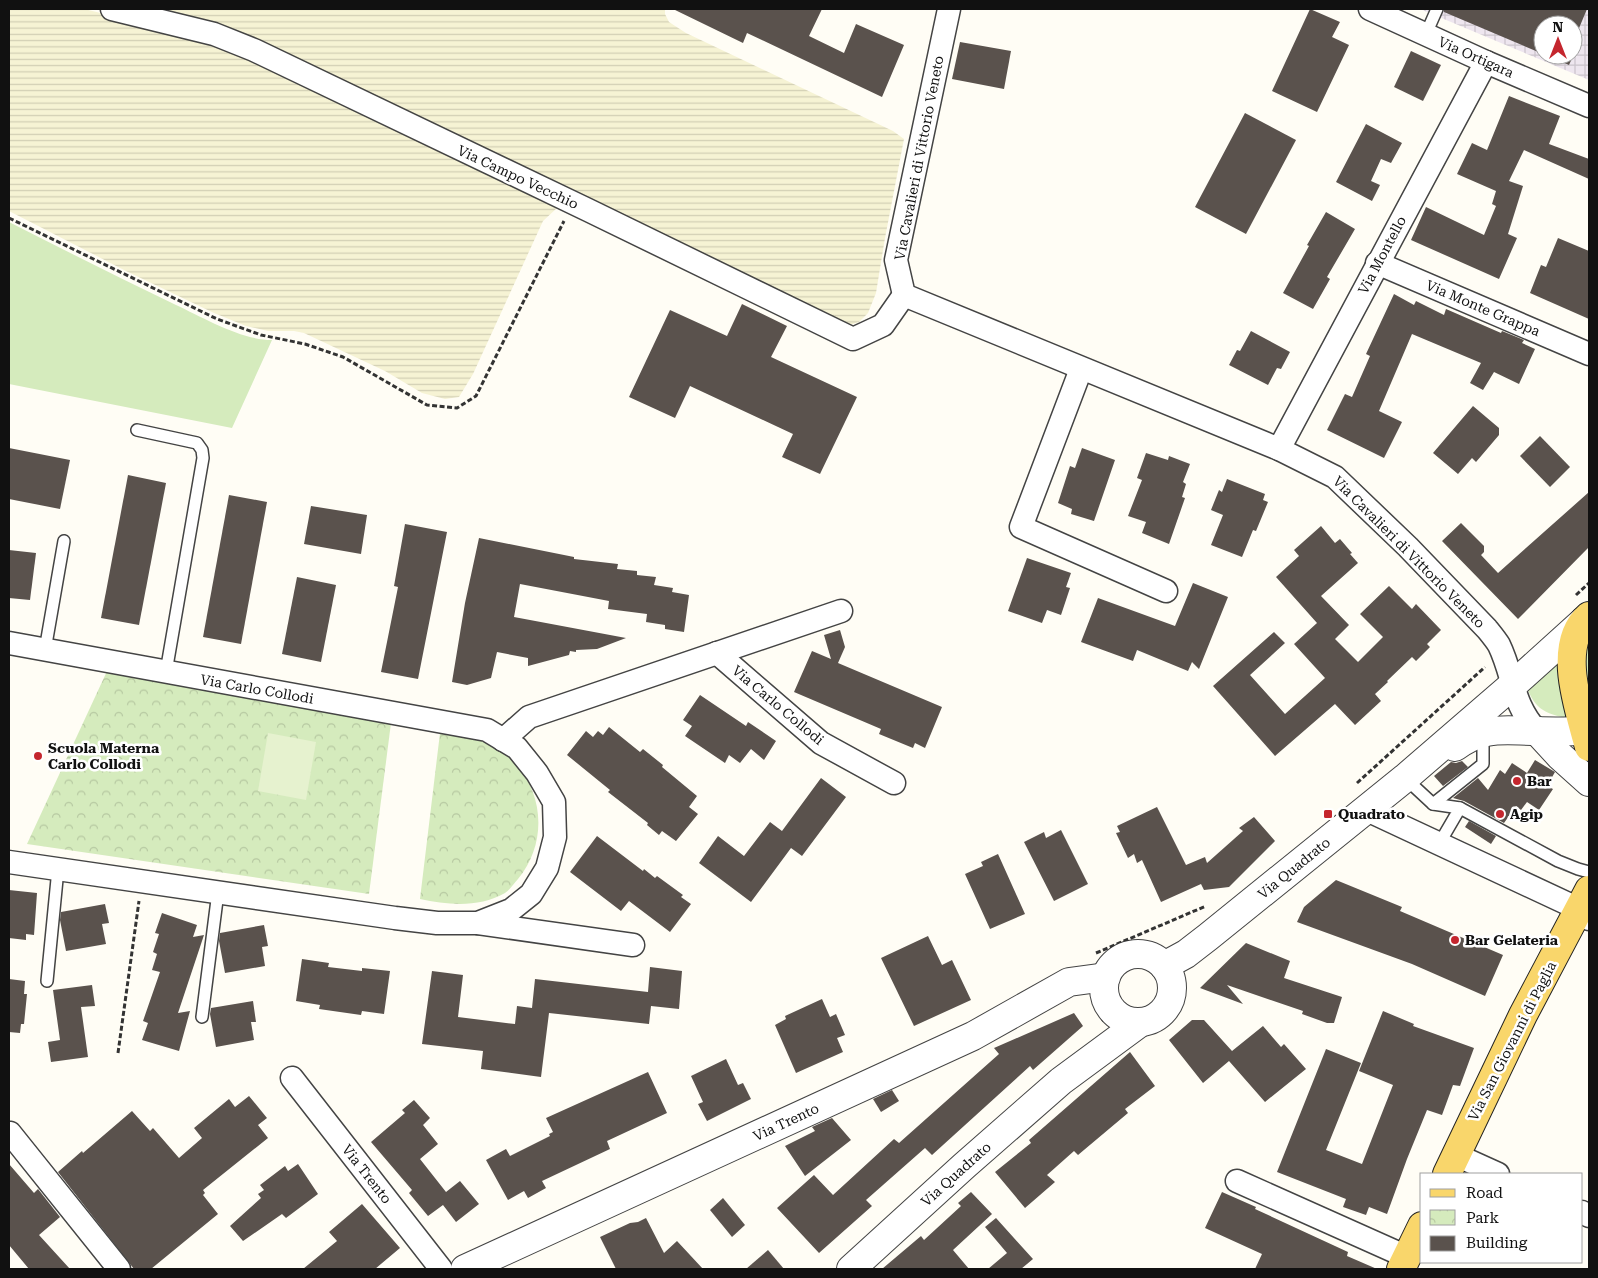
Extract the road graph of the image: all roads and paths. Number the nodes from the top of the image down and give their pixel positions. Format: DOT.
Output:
graph roads {
  1 [pos="112,9"];
  2 [pos="949,9"];
  3 [pos="1370,9"];
  4 [pos="1437,9"];
  5 [pos="1426,34"];
  6 [pos="1486,62"];
  7 [pos="1587,100"];
  8 [pos="573,203"];
  9 [pos="9,218"];
  10 [pos="1378,263"];
  11 [pos="904,295"];
  12 [pos="1589,354"];
  13 [pos="1081,369"];
  14 [pos="137,430"];
  15 [pos="1279,449"];
  16 [pos="64,542"];
  17 [pos="1589,583"];
  18 [pos="1166,591"];
  19 [pos="841,611"];
  20 [pos="1583,611"];
  21 [pos="9,643"];
  22 [pos="1498,644"];
  23 [pos="46,650"];
  24 [pos="717,653"];
  25 [pos="166,672"];
  26 [pos="1512,686"];
  27 [pos="1537,731"];
  28 [pos="1483,732"];
  29 [pos="1588,736"];
  30 [pos="503,740"];
  31 [pos="1413,772"];
  32 [pos="1589,782"];
  33 [pos="894,784"];
  34 [pos="1352,788"];
  35 [pos="1434,804"];
  36 [pos="1460,808"];
  37 [pos="1367,810"];
  38 [pos="1438,844"];
  39 [pos="9,862"];
  40 [pos="58,869"];
  41 [pos="1589,872"];
  42 [pos="142,881"];
  43 [pos="218,892"];
  44 [pos="1211,904"];
  45 [pos="1586,906"];
  46 [pos="478,923"];
  47 [pos="633,945"];
  48 [pos="1091,955"];
  49 [pos="1164,966"];
  50 [pos="1106,977"];
  51 [pos="47,981"];
  52 [pos="1069,982"];
  53 [pos="202,1017"];
  54 [pos="1110,1019"];
  55 [pos="1141,1022"];
  56 [pos="118,1054"];
  57 [pos="292,1078"];
  58 [pos="1061,1081"];
  59 [pos="10,1133"];
  60 [pos="1451,1164"];
  61 [pos="1493,1173"];
  62 [pos="1237,1182"];
  63 [pos="1420,1230"];
  64 [pos="1404,1263"];
  65 [pos="118,1269"];
  66 [pos="441,1269"];
  67 [pos="465,1269"];
  68 [pos="851,1269"];
  1 -- 8 [label="street, Via Campo Vecchio"];
  2 -- 11 [label="street, Via Cavalieri di Vittorio Veneto"];
  3 -- 5 [label="street, Via Ortigara"];
  4 -- 5 [label="lane"];
  5 -- 6 [label="street, Via Ortigara"];
  6 -- 7 [label="street, Via Ortigara"];
  6 -- 10 [label="street, Via Montello"];
  8 -- 9 [label="path"];
  8 -- 11 [label="street, Via Campo Vecchio"];
  10 -- 12 [label="street, Via Monte Grappa"];
  10 -- 15 [label="street, Via Montello"];
  11 -- 13 [label="street, Via Cavalieri di Vittorio Veneto"];
  13 -- 15 [label="street, Via Cavalieri di Vittorio Veneto"];
  13 -- 18 [label="street"];
  14 -- 25 [label="lane"];
  15 -- 22 [label="street, Via Cavalieri di Vittorio Veneto"];
  16 -- 23 [label="lane"];
  17 -- 20 [label="path"];
  19 -- 24 [label="street, Via Carlo Collodi"];
  20 -- 26 [label="street"];
  20 -- 29 [label="main road"];
  21 -- 23 [label="street, Via Carlo Collodi"];
  22 -- 26 [label="street, Via Cavalieri di Vittorio Veneto"];
  22 -- 34 [label="path"];
  23 -- 25 [label="street, Via Carlo Collodi"];
  24 -- 30 [label="street, Via Carlo Collodi"];
  24 -- 33 [label="street, Via Carlo Collodi"];
  25 -- 30 [label="street, Via Carlo Collodi"];
  26 -- 27 [label="street, Via Cavalieri di Vittorio Veneto"];
  26 -- 31 [label="street"];
  27 -- 28 [label="street"];
  27 -- 29 [label="street"];
  27 -- 32 [label="street"];
  28 -- 31 [label="street"];
  28 -- 35 [label="lane"];
  30 -- 46 [label="street, Via Carlo Collodi"];
  31 -- 35 [label="lane"];
  31 -- 37 [label="street, Via Quadrato"];
  35 -- 36 [label="lane"];
  36 -- 38 [label="lane"];
  36 -- 41 [label="lane"];
  37 -- 38 [label="street"];
  37 -- 49 [label="street, Via Quadrato"];
  38 -- 45 [label="street"];
  39 -- 40 [label="street, Via Carlo Collodi"];
  40 -- 42 [label="street, Via Carlo Collodi"];
  40 -- 51 [label="lane"];
  42 -- 43 [label="street, Via Carlo Collodi"];
  42 -- 56 [label="path"];
  43 -- 46 [label="street, Via Carlo Collodi"];
  43 -- 53 [label="lane"];
  44 -- 48 [label="path"];
  45 -- 60 [label="main road, Via San Giovanni di Paglia"];
  46 -- 47 [label="street, Via Carlo Collodi"];
  49 -- 50 [label="street"];
  49 -- 55 [label="street, Via Quadrato"];
  50 -- 52 [label="street, Via Trento"];
  50 -- 54 [label="street"];
  52 -- 54 [label="path"];
  52 -- 67 [label="street, Via Trento"];
  54 -- 55 [label="street"];
  54 -- 58 [label="street, Via Quadrato"];
  55 -- 58 [label="street, Via Quadrato"];
  57 -- 66 [label="street, Via Trento"];
  58 -- 68 [label="street, Via Quadrato"];
  59 -- 65 [label="street"];
  60 -- 61 [label="street"];
  62 -- 64 [label="street"];
  63 -- 64 [label="main road"];
}
